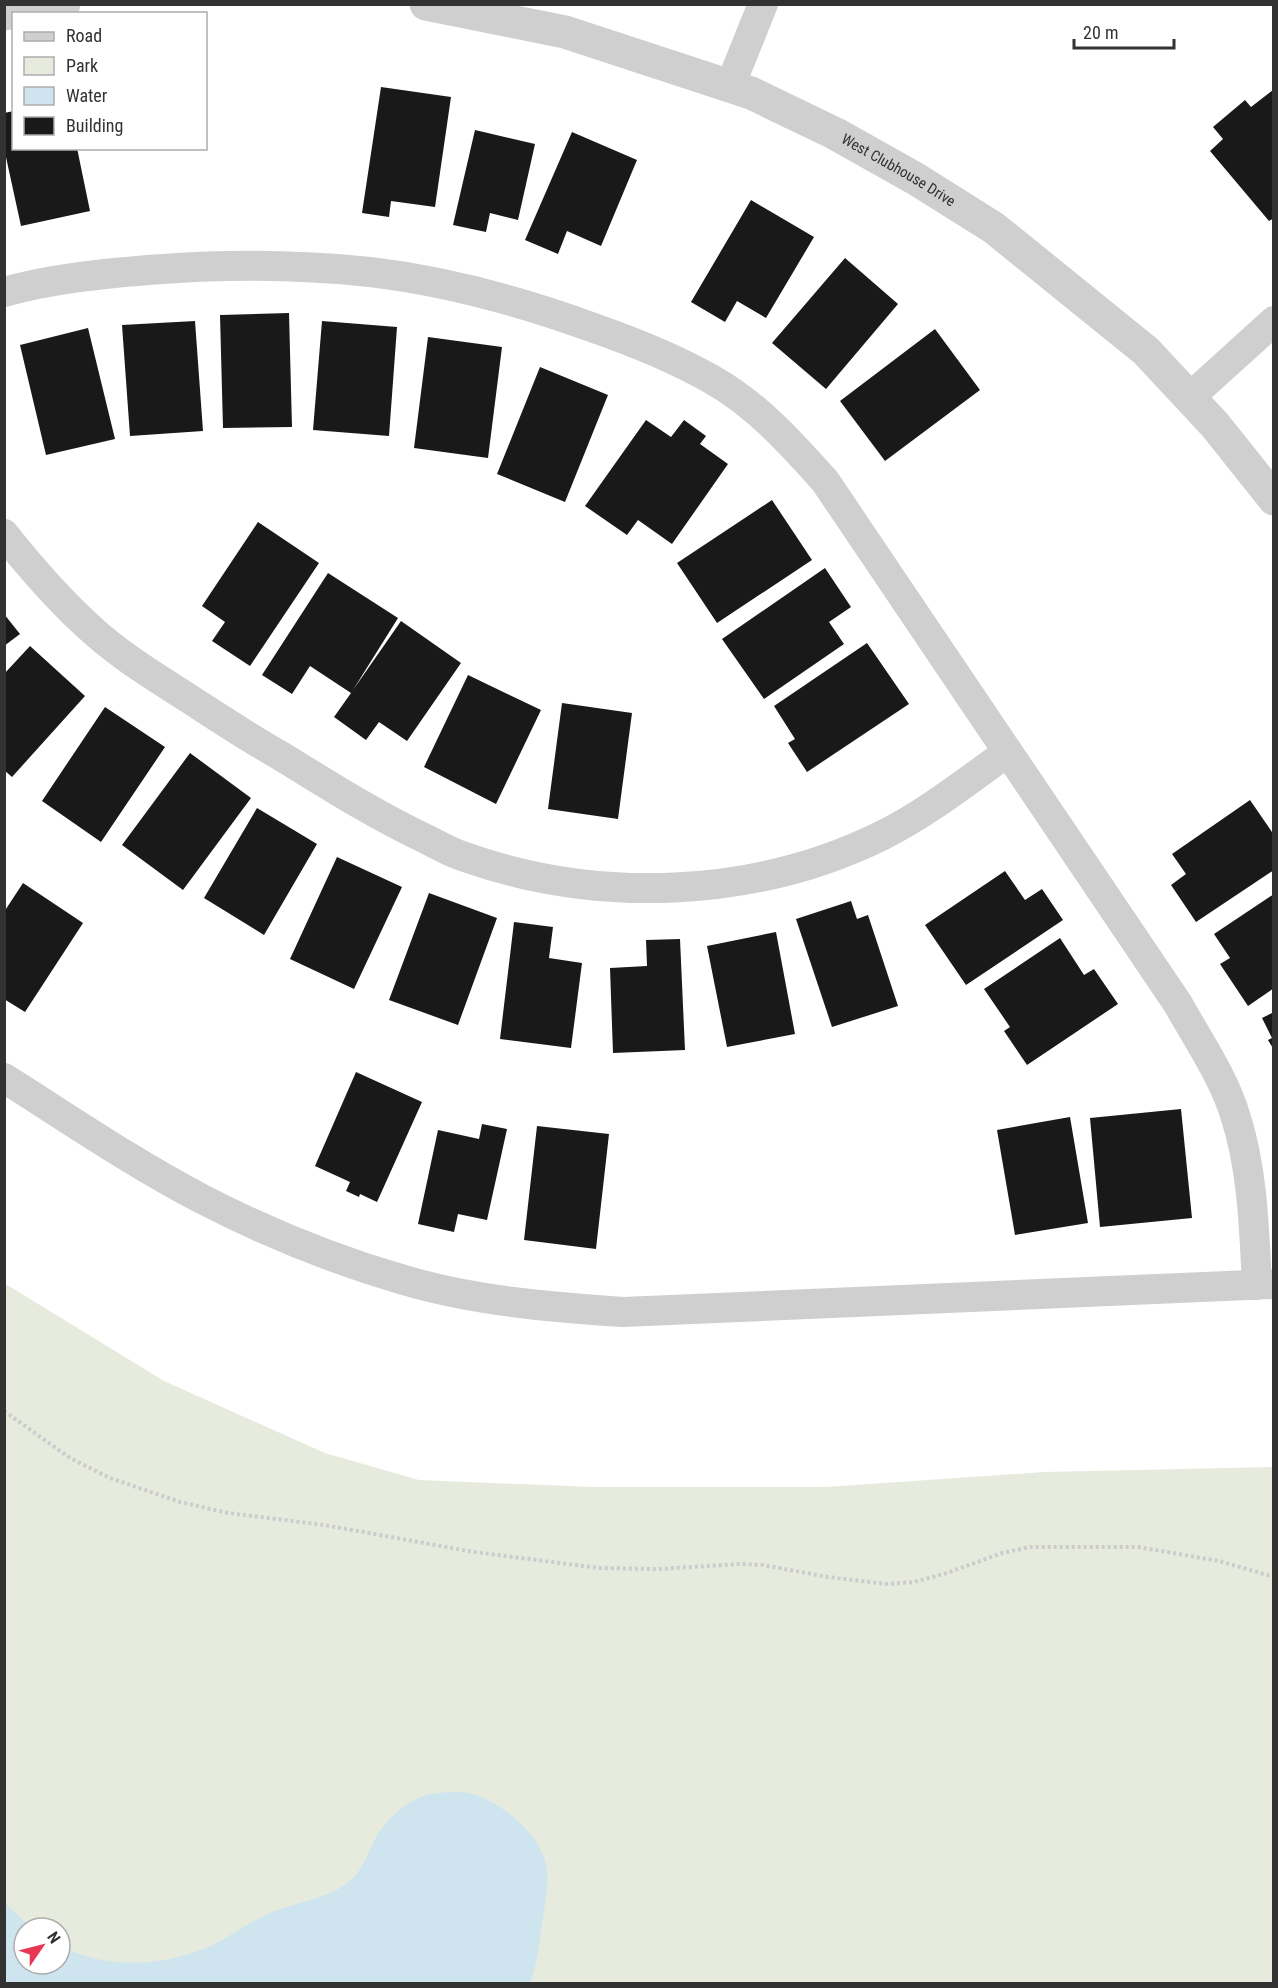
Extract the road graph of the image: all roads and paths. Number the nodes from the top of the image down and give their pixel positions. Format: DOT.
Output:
graph roads {
  1 [pos="64,4"];
  2 [pos="426,4"];
  3 [pos="763,4"];
  4 [pos="16,12"];
  5 [pos="730,86"];
  6 [pos="4,292"];
  7 [pos="1274,321"];
  8 [pos="1190,398"];
  9 [pos="1274,499"];
  10 [pos="4,534"];
  11 [pos="1008,752"];
  12 [pos="4,1078"];
  13 [pos="1265,1285"];
  14 [pos="4,1411"];
  15 [pos="1274,1577"];
  1 -- 4 [label="street"];
  2 -- 5 [label="street, West Clubhouse Drive"];
  3 -- 5 [label="street"];
  5 -- 8 [label="street, West Clubhouse Drive"];
  6 -- 11 [label="street"];
  7 -- 8 [label="street"];
  8 -- 9 [label="street, West Clubhouse Drive"];
  10 -- 11 [label="street"];
  11 -- 13 [label="street"];
  12 -- 13 [label="street"];
  14 -- 15 [label="path"];
}
